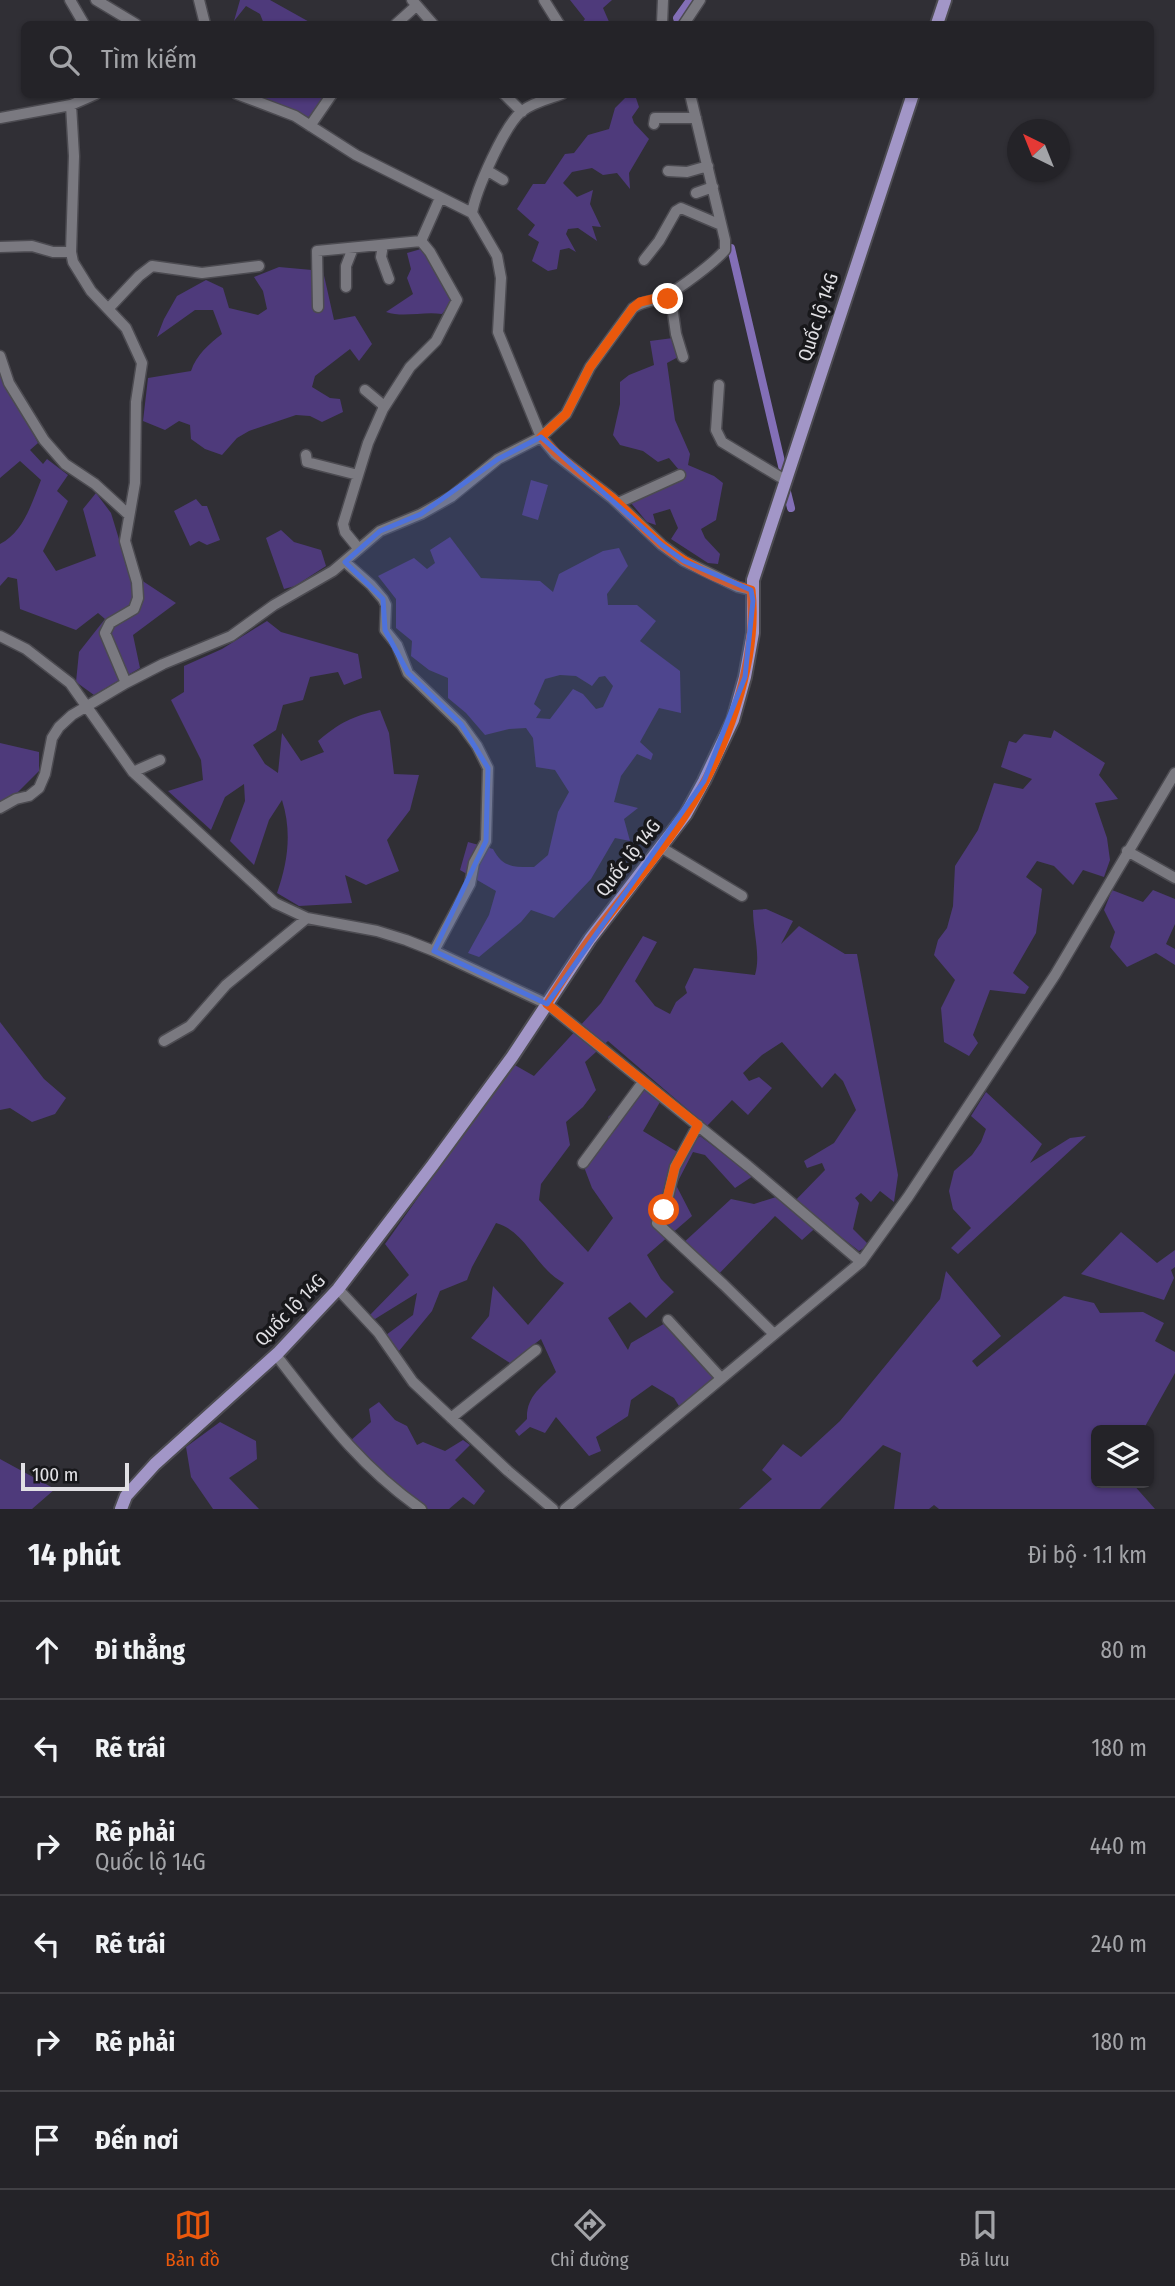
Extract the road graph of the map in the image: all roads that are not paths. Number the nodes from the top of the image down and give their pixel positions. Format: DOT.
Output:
graph roads {
  1 [pos="70,0"];
  2 [pos="96,0"];
  3 [pos="199,0"];
  4 [pos="544,0"];
  5 [pos="663,0"];
  6 [pos="701,0"];
  7 [pos="945,0"];
  8 [pos="414,3"];
  9 [pos="82,21"];
  10 [pos="131,21"];
  11 [pos="204,21"];
  12 [pos="399,21"];
  13 [pos="430,21"];
  14 [pos="557,21"];
  15 [pos="662,21"];
  16 [pos="686,21"];
  17 [pos="938,21"];
  18 [pos="87,98"];
  19 [pos="248,98"];
  20 [pos="329,98"];
  21 [pos="508,98"];
  22 [pos="550,98"];
  23 [pos="691,98"];
  24 [pos="912,98"];
  25 [pos="71,105"];
  26 [pos="522,111"];
  27 [pos="0,118"];
  28 [pos="696,118"];
  29 [pos="654,124"];
  30 [pos="310,126"];
  31 [pos="708,166"];
  32 [pos="668,170"];
  33 [pos="488,171"];
  34 [pos="503,180"];
  35 [pos="713,187"];
  36 [pos="696,192"];
  37 [pos="440,198"];
  38 [pos="472,214"];
  39 [pos="721,225"];
  40 [pos="421,241"];
  41 [pos="383,245"];
  42 [pos="0,247"];
  43 [pos="353,248"];
  44 [pos="71,252"];
  45 [pos="644,260"];
  46 [pos="259,266"];
  47 [pos="389,279"];
  48 [pos="346,287"];
  49 [pos="665,296"];
  50 [pos="318,307"];
  51 [pos="108,309"];
  52 [pos="0,356"];
  53 [pos="683,357"];
  54 [pos="719,385"];
  55 [pos="365,390"];
  56 [pos="383,410"];
  57 [pos="541,437"];
  58 [pos="306,456"];
  59 [pos="358,475"];
  60 [pos="680,475"];
  61 [pos="785,480"];
  62 [pos="618,503"];
  63 [pos="129,515"];
  64 [pos="358,548"];
  65 [pos="345,562"];
  66 [pos="751,590"];
  67 [pos="0,636"];
  68 [pos="126,683"];
  69 [pos="86,707"];
  70 [pos="160,760"];
  71 [pos="133,772"];
  72 [pos="1175,773"];
  73 [pos="0,807"];
  74 [pos="662,848"];
  75 [pos="1127,851"];
  76 [pos="1175,878"];
  77 [pos="742,896"];
  78 [pos="307,919"];
  79 [pos="434,951"];
  80 [pos="547,1004"];
  81 [pos="164,1041"];
  82 [pos="643,1082"];
  83 [pos="698,1125"];
  84 [pos="583,1163"];
  85 [pos="861,1262"];
  86 [pos="338,1289"];
  87 [pos="668,1320"];
  88 [pos="774,1334"];
  89 [pos="536,1350"];
  90 [pos="276,1355"];
  91 [pos="721,1378"];
  92 [pos="451,1418"];
  93 [pos="121,1509"];
  94 [pos="421,1509"];
  95 [pos="552,1509"];
  96 [pos="565,1509"];
  1 -- 9 [label="street"];
  2 -- 10 [label="street"];
  3 -- 11 [label="street"];
  4 -- 14 [label="street"];
  5 -- 15 [label="street"];
  6 -- 16 [label="street"];
  7 -- 17 [label="main road"];
  8 -- 12 [label="street"];
  8 -- 13 [label="street"];
  18 -- 25 [label="street"];
  19 -- 30 [label="street"];
  20 -- 30 [label="street"];
  21 -- 26 [label="street"];
  22 -- 26 [label="street"];
  23 -- 28 [label="street"];
  24 -- 61 [label="main road, Quốc lộ 14G"];
  25 -- 27 [label="street"];
  25 -- 44 [label="street"];
  26 -- 33 [label="street"];
  28 -- 29 [label="street"];
  28 -- 31 [label="street"];
  30 -- 37 [label="street"];
  31 -- 32 [label="street"];
  31 -- 35 [label="street"];
  33 -- 34 [label="street"];
  33 -- 38 [label="street"];
  35 -- 36 [label="street"];
  35 -- 39 [label="street"];
  37 -- 38 [label="street"];
  37 -- 40 [label="street"];
  38 -- 57 [label="street"];
  39 -- 45 [label="street"];
  39 -- 49 [label="street"];
  40 -- 41 [label="street"];
  40 -- 56 [label="street"];
  41 -- 43 [label="street"];
  41 -- 47 [label="street"];
  42 -- 44 [label="street"];
  43 -- 48 [label="street"];
  43 -- 50 [label="street"];
  44 -- 51 [label="street"];
  46 -- 51 [label="street"];
  49 -- 53 [label="street"];
  49 -- 57 [label="street"];
  51 -- 63 [label="street"];
  52 -- 63 [label="street"];
  54 -- 61 [label="street"];
  55 -- 56 [label="street"];
  56 -- 59 [label="street"];
  57 -- 62 [label="street"];
  57 -- 64 [label="street"];
  58 -- 59 [label="street"];
  59 -- 64 [label="street"];
  60 -- 62 [label="street"];
  61 -- 66 [label="main road, Quốc lộ 14G"];
  62 -- 66 [label="street"];
  63 -- 68 [label="street"];
  64 -- 65 [label="street"];
  65 -- 68 [label="street"];
  65 -- 79 [label="street"];
  66 -- 74 [label="main road, Quốc lộ 14G"];
  67 -- 69 [label="street"];
  68 -- 69 [label="street"];
  69 -- 71 [label="street"];
  69 -- 73 [label="street"];
  70 -- 71 [label="street"];
  71 -- 78 [label="street"];
  72 -- 75 [label="street"];
  74 -- 77 [label="street"];
  74 -- 80 [label="main road, Quốc lộ 14G"];
  75 -- 76 [label="street"];
  75 -- 85 [label="street"];
  78 -- 79 [label="street"];
  78 -- 81 [label="street"];
  79 -- 80 [label="street"];
  80 -- 82 [label="street"];
  80 -- 86 [label="main road, Quốc lộ 14G"];
  82 -- 83 [label="street"];
  82 -- 84 [label="street"];
  83 -- 85 [label="street"];
  83 -- 88 [label="street"];
  85 -- 88 [label="street"];
  86 -- 90 [label="main road, Quốc lộ 14G"];
  86 -- 92 [label="street"];
  87 -- 91 [label="street"];
  88 -- 91 [label="street"];
  89 -- 92 [label="street"];
  90 -- 93 [label="main road, Quốc lộ 14G"];
  90 -- 94 [label="street"];
  91 -- 96 [label="street"];
  92 -- 95 [label="street"];
}
